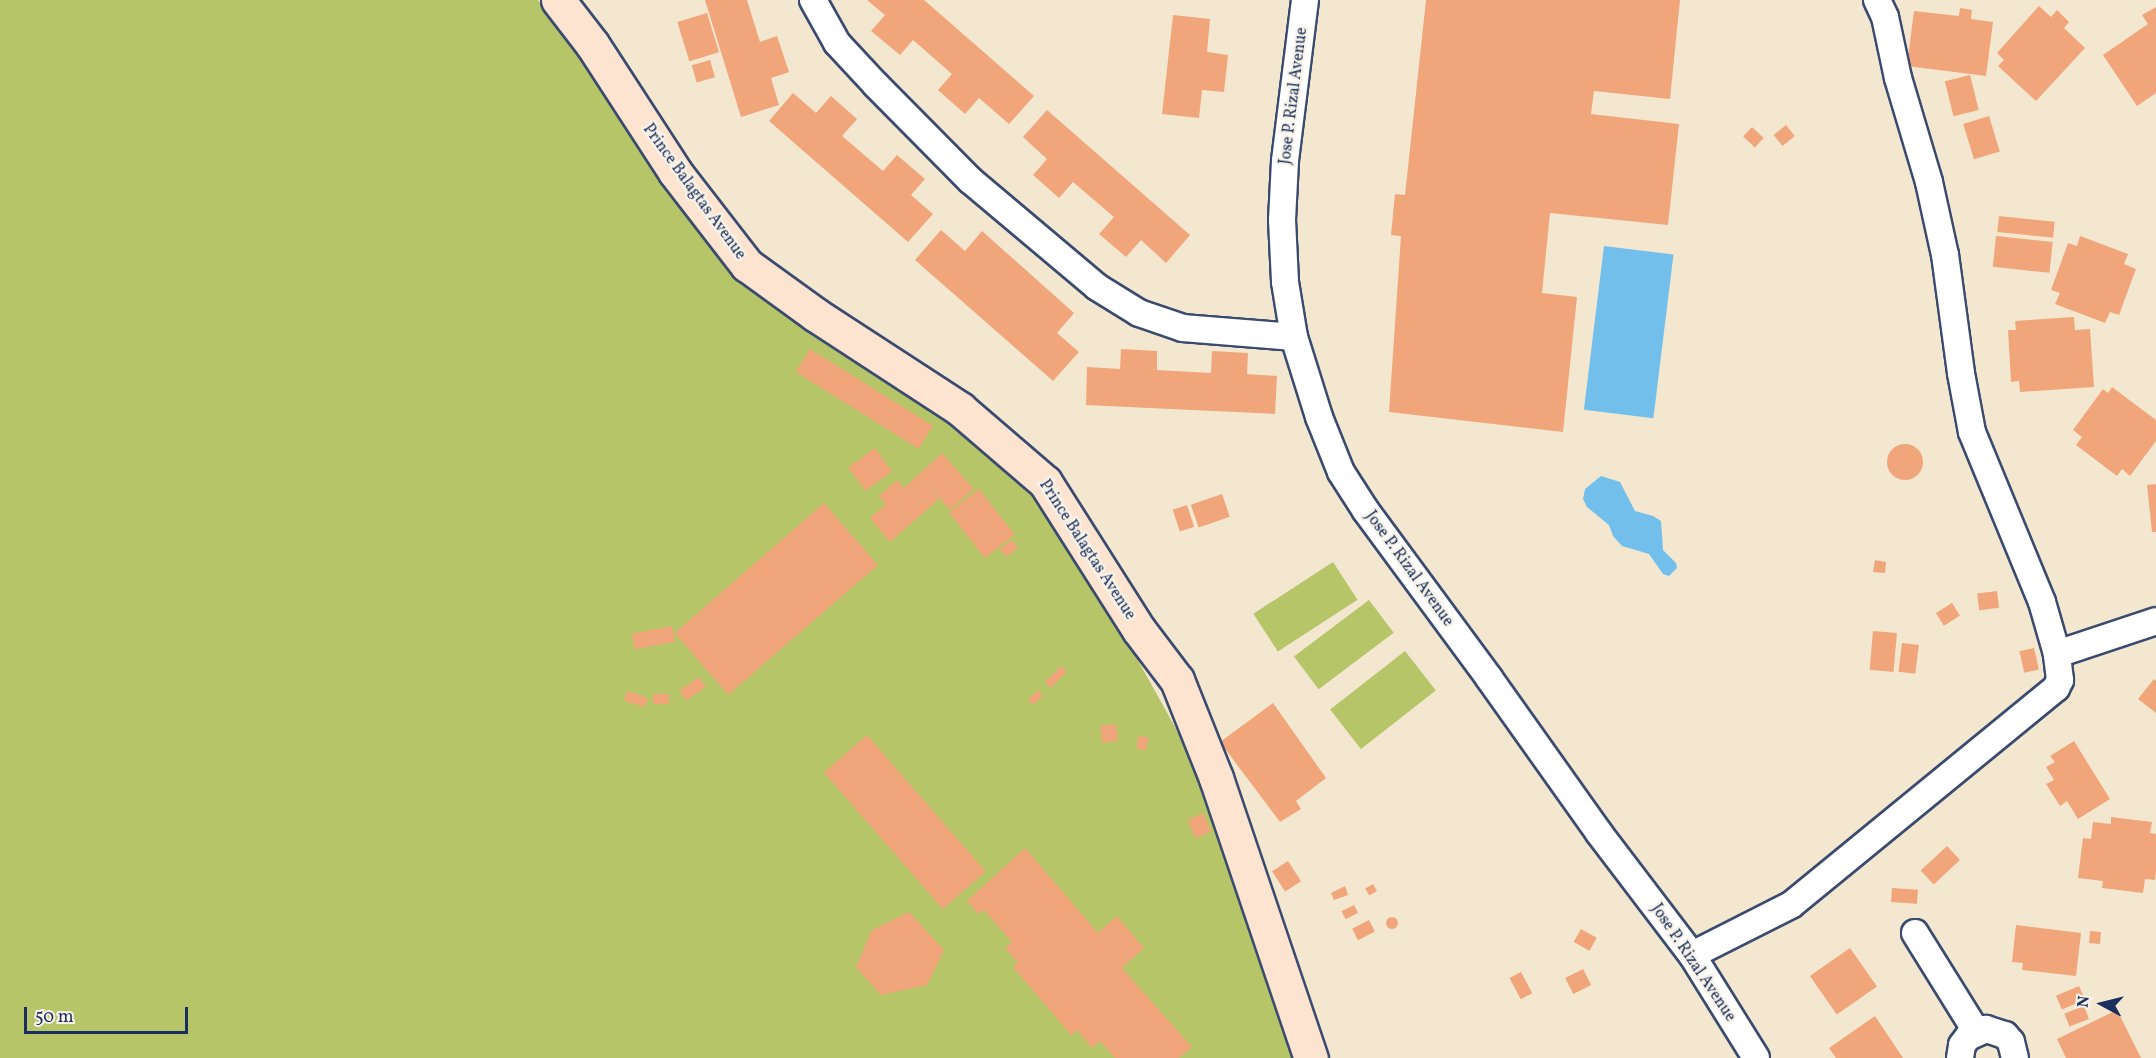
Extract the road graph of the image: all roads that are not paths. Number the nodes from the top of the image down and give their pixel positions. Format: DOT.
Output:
graph roads {
  1 [pos="558,0"];
  2 [pos="813,0"];
  3 [pos="1305,0"];
  4 [pos="1877,0"];
  5 [pos="1294,336"];
  6 [pos="2156,621"];
  7 [pos="2057,654"];
  8 [pos="1915,933"];
  9 [pos="1692,955"];
  10 [pos="1976,1031"];
  11 [pos="1311,1058"];
  12 [pos="1756,1058"];
  13 [pos="1960,1058"];
  14 [pos="2015,1058"];
  1 -- 11 [label="main road, Prince Balagtas Avenue"];
  2 -- 5 [label="street"];
  3 -- 5 [label="street, Jose P. Rizal Avenue"];
  4 -- 7 [label="street"];
  5 -- 9 [label="street, Jose P. Rizal Avenue"];
  6 -- 7 [label="street"];
  7 -- 9 [label="street"];
  8 -- 10 [label="street"];
  9 -- 12 [label="street, Jose P. Rizal Avenue"];
  10 -- 13 [label="street"];
  10 -- 14 [label="street"];
}
